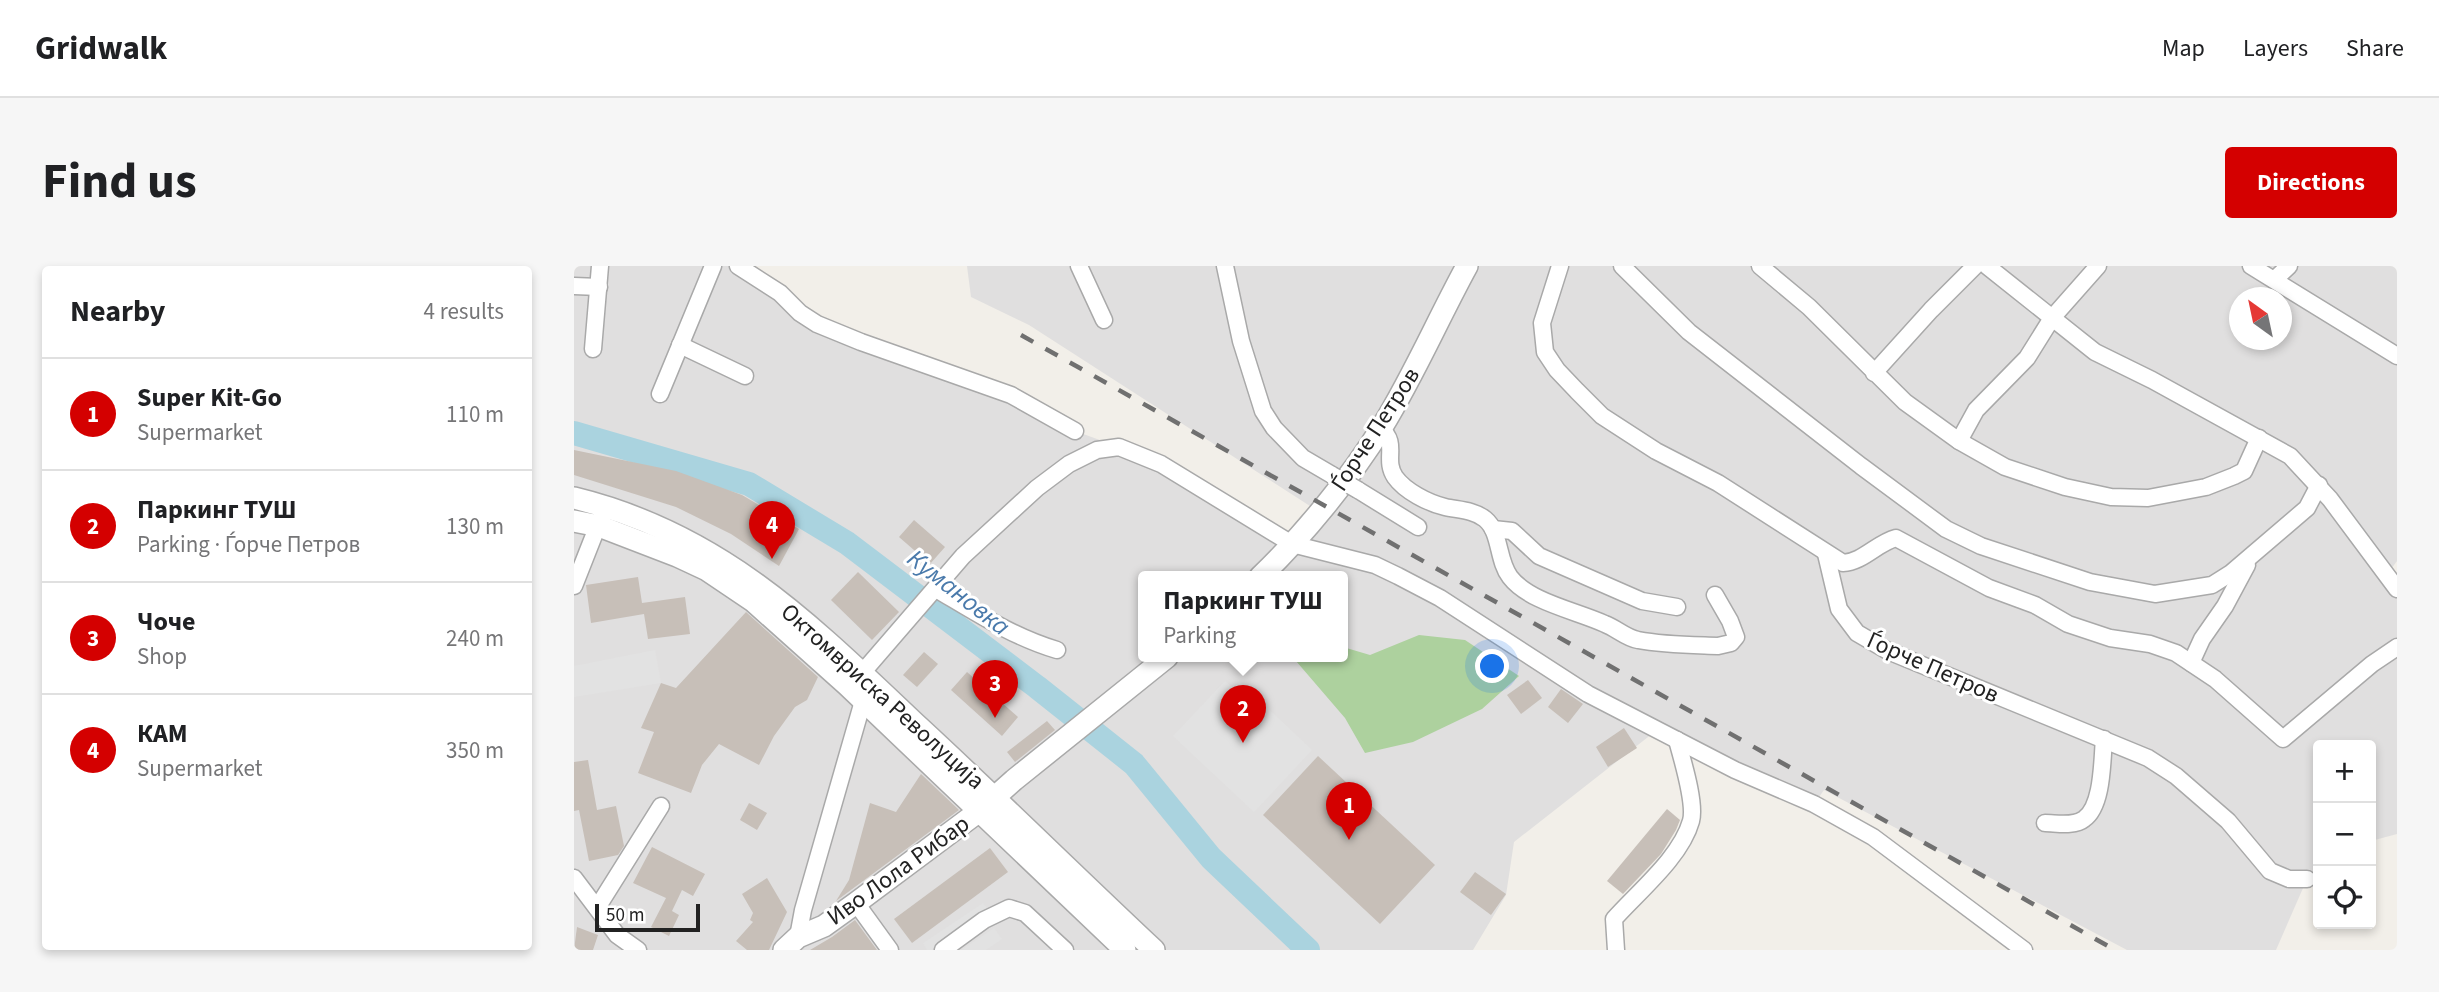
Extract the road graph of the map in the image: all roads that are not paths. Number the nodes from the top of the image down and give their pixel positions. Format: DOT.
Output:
graph roads {
  1 [pos="600,266"];
  2 [pos="713,266"];
  3 [pos="738,266"];
  4 [pos="1079,266"];
  5 [pos="1224,266"];
  6 [pos="1467,266"];
  7 [pos="1560,266"];
  8 [pos="1622,266"];
  9 [pos="1760,266"];
  10 [pos="1975,266"];
  11 [pos="1987,266"];
  12 [pos="2098,266"];
  13 [pos="2251,266"];
  14 [pos="2289,266"];
  15 [pos="2275,279"];
  16 [pos="574,286"];
  17 [pos="599,287"];
  18 [pos="2052,318"];
  19 [pos="1104,320"];
  20 [pos="680,345"];
  21 [pos="593,349"];
  22 [pos="2397,356"];
  23 [pos="1874,373"];
  24 [pos="745,376"];
  25 [pos="660,394"];
  26 [pos="1381,429"];
  27 [pos="1075,431"];
  28 [pos="2259,438"];
  29 [pos="1959,441"];
  30 [pos="2319,485"];
  31 [pos="574,498"];
  32 [pos="602,516"];
  33 [pos="574,520"];
  34 [pos="1418,527"];
  35 [pos="1493,528"];
  36 [pos="1959,535"];
  37 [pos="1292,544"];
  38 [pos="2256,551"];
  39 [pos="1826,554"];
  40 [pos="1940,560"];
  41 [pos="1266,571"];
  42 [pos="574,586"];
  43 [pos="936,589"];
  44 [pos="2397,589"];
  45 [pos="1715,595"];
  46 [pos="1677,607"];
  47 [pos="2397,647"];
  48 [pos="1057,650"];
  49 [pos="1161,662"];
  50 [pos="2191,663"];
  51 [pos="862,673"];
  52 [pos="863,701"];
  53 [pos="2104,739"];
  54 [pos="1677,740"];
  55 [pos="986,805"];
  56 [pos="661,806"];
  57 [pos="2045,823"];
  58 [pos="574,878"];
  59 [pos="2307,879"];
  60 [pos="856,903"];
  61 [pos="597,908"];
  62 [pos="614,943"];
  63 [pos="791,944"];
  64 [pos="638,950"];
  65 [pos="890,950"];
  66 [pos="943,950"];
  67 [pos="1065,950"];
  68 [pos="1125,950"];
  69 [pos="1154,950"];
  70 [pos="1616,950"];
  71 [pos="2024,950"];
  1 -- 17 [label="street"];
  2 -- 20 [label="street"];
  3 -- 27 [label="street"];
  4 -- 19 [label="street"];
  5 -- 34 [label="street, bridge"];
  6 -- 26 [label="street, Ѓорче Петров"];
  7 -- 39 [label="street"];
  8 -- 36 [label="street"];
  9 -- 23 [label="street"];
  10 -- 23 [label="street"];
  11 -- 18 [label="street"];
  12 -- 18 [label="street"];
  13 -- 15 [label="street"];
  14 -- 15 [label="street"];
  15 -- 22 [label="street"];
  16 -- 17 [label="street"];
  17 -- 21 [label="street"];
  18 -- 28 [label="street"];
  18 -- 29 [label="street"];
  20 -- 24 [label="street"];
  20 -- 25 [label="street"];
  23 -- 29 [label="street"];
  26 -- 35 [label="street"];
  26 -- 37 [label="street, Ѓорче Петров"];
  28 -- 29 [label="street"];
  28 -- 30 [label="street"];
  30 -- 38 [label="street"];
  30 -- 44 [label="street"];
  31 -- 32 [label="street, Октомвриска Револуција"];
  32 -- 33 [label="street, Октомвриска Револуција"];
  32 -- 42 [label="street"];
  32 -- 51 [label="street, Октомвриска Револуција"];
  32 -- 52 [label="street, Октомвриска Револуција"];
  35 -- 45 [label="street"];
  35 -- 46 [label="street"];
  36 -- 38 [label="street"];
  36 -- 40 [label="street"];
  37 -- 41 [label="street, Ѓорче Петров"];
  37 -- 43 [label="street"];
  37 -- 54 [label="street"];
  38 -- 50 [label="street"];
  39 -- 40 [label="street"];
  39 -- 53 [label="street, Ѓорче Петров"];
  40 -- 50 [label="street"];
  43 -- 48 [label="street"];
  43 -- 51 [label="street"];
  47 -- 50 [label="street"];
  49 -- 55 [label="street"];
  51 -- 55 [label="street, Октомвриска Револуција"];
  52 -- 55 [label="street, Октомвриска Револуција"];
  52 -- 63 [label="street"];
  53 -- 57 [label="street"];
  53 -- 59 [label="street, Ѓорче Петров"];
  54 -- 70 [label="street"];
  54 -- 71 [label="street"];
  55 -- 60 [label="street, Иво Лола Рибар"];
  55 -- 68 [label="street, Октомвриска Револуција"];
  55 -- 69 [label="street, Октомвриска Револуција"];
  56 -- 61 [label="street"];
  58 -- 61 [label="street"];
  60 -- 63 [label="street, Иво Лола Рибар"];
  60 -- 65 [label="street"];
  61 -- 62 [label="street"];
  62 -- 64 [label="street"];
  66 -- 67 [label="street"];
}
